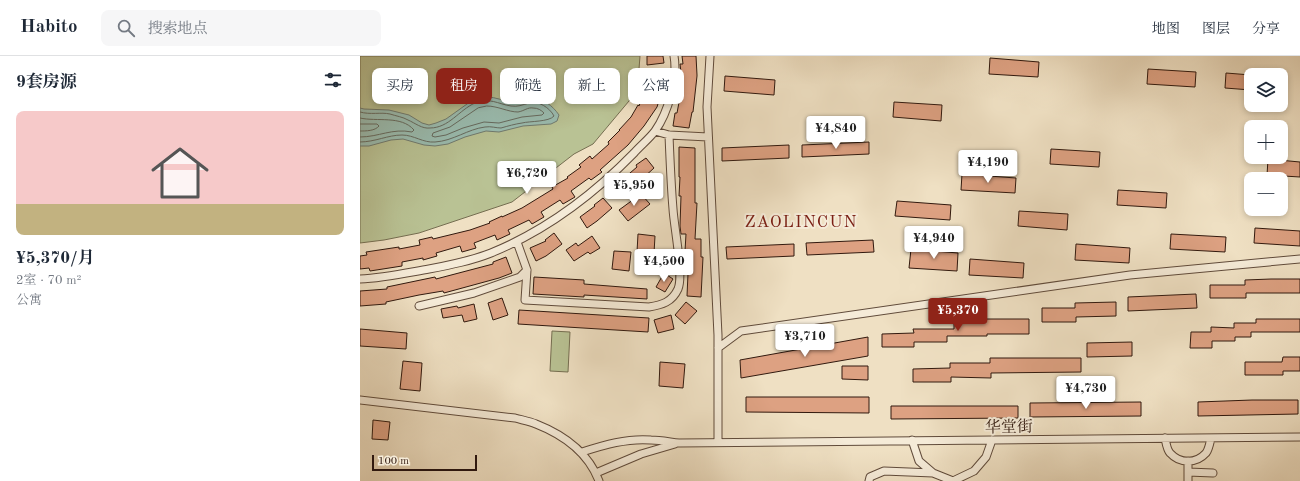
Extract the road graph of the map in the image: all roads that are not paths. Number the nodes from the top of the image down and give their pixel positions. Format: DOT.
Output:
graph roads {
  1 [pos="674,56"];
  2 [pos="710,56"];
  3 [pos="655,131"];
  4 [pos="669,136"];
  5 [pos="708,137"];
  6 [pos="517,242"];
  7 [pos="1300,259"];
  8 [pos="527,270"];
  9 [pos="360,279"];
  10 [pos="419,306"];
  11 [pos="718,348"];
  12 [pos="360,400"];
  13 [pos="1300,437"];
  14 [pos="1165,438"];
  15 [pos="1211,438"];
  16 [pos="912,440"];
  17 [pos="992,440"];
  18 [pos="718,442"];
  19 [pos="679,443"];
  20 [pos="582,452"];
  21 [pos="1188,461"];
  22 [pos="1188,472"];
  23 [pos="596,473"];
  24 [pos="933,473"];
  25 [pos="1213,473"];
  26 [pos="599,481"];
  27 [pos="868,481"];
  28 [pos="1188,481"];
  1 -- 3 [label="street"];
  2 -- 5 [label="street"];
  3 -- 4 [label="street"];
  3 -- 6 [label="street"];
  4 -- 5 [label="street"];
  4 -- 8 [label="street"];
  5 -- 11 [label="street"];
  6 -- 8 [label="street"];
  6 -- 9 [label="street"];
  7 -- 11 [label="street"];
  8 -- 10 [label="street"];
  11 -- 18 [label="street"];
  12 -- 20 [label="street"];
  13 -- 15 [label="street, 华堂街"];
  14 -- 15 [label="street, 华堂街"];
  14 -- 17 [label="street, 华堂街"];
  14 -- 21 [label="street"];
  15 -- 21 [label="street"];
  16 -- 17 [label="street, 华堂街"];
  16 -- 18 [label="street, 华堂街"];
  16 -- 24 [label="street"];
  17 -- 24 [label="street"];
  18 -- 19 [label="street, 华堂街"];
  19 -- 20 [label="street"];
  19 -- 23 [label="street"];
  20 -- 23 [label="street"];
  21 -- 22 [label="street"];
  22 -- 25 [label="street"];
  22 -- 28 [label="street"];
  23 -- 26 [label="street"];
  24 -- 27 [label="street"];
}
